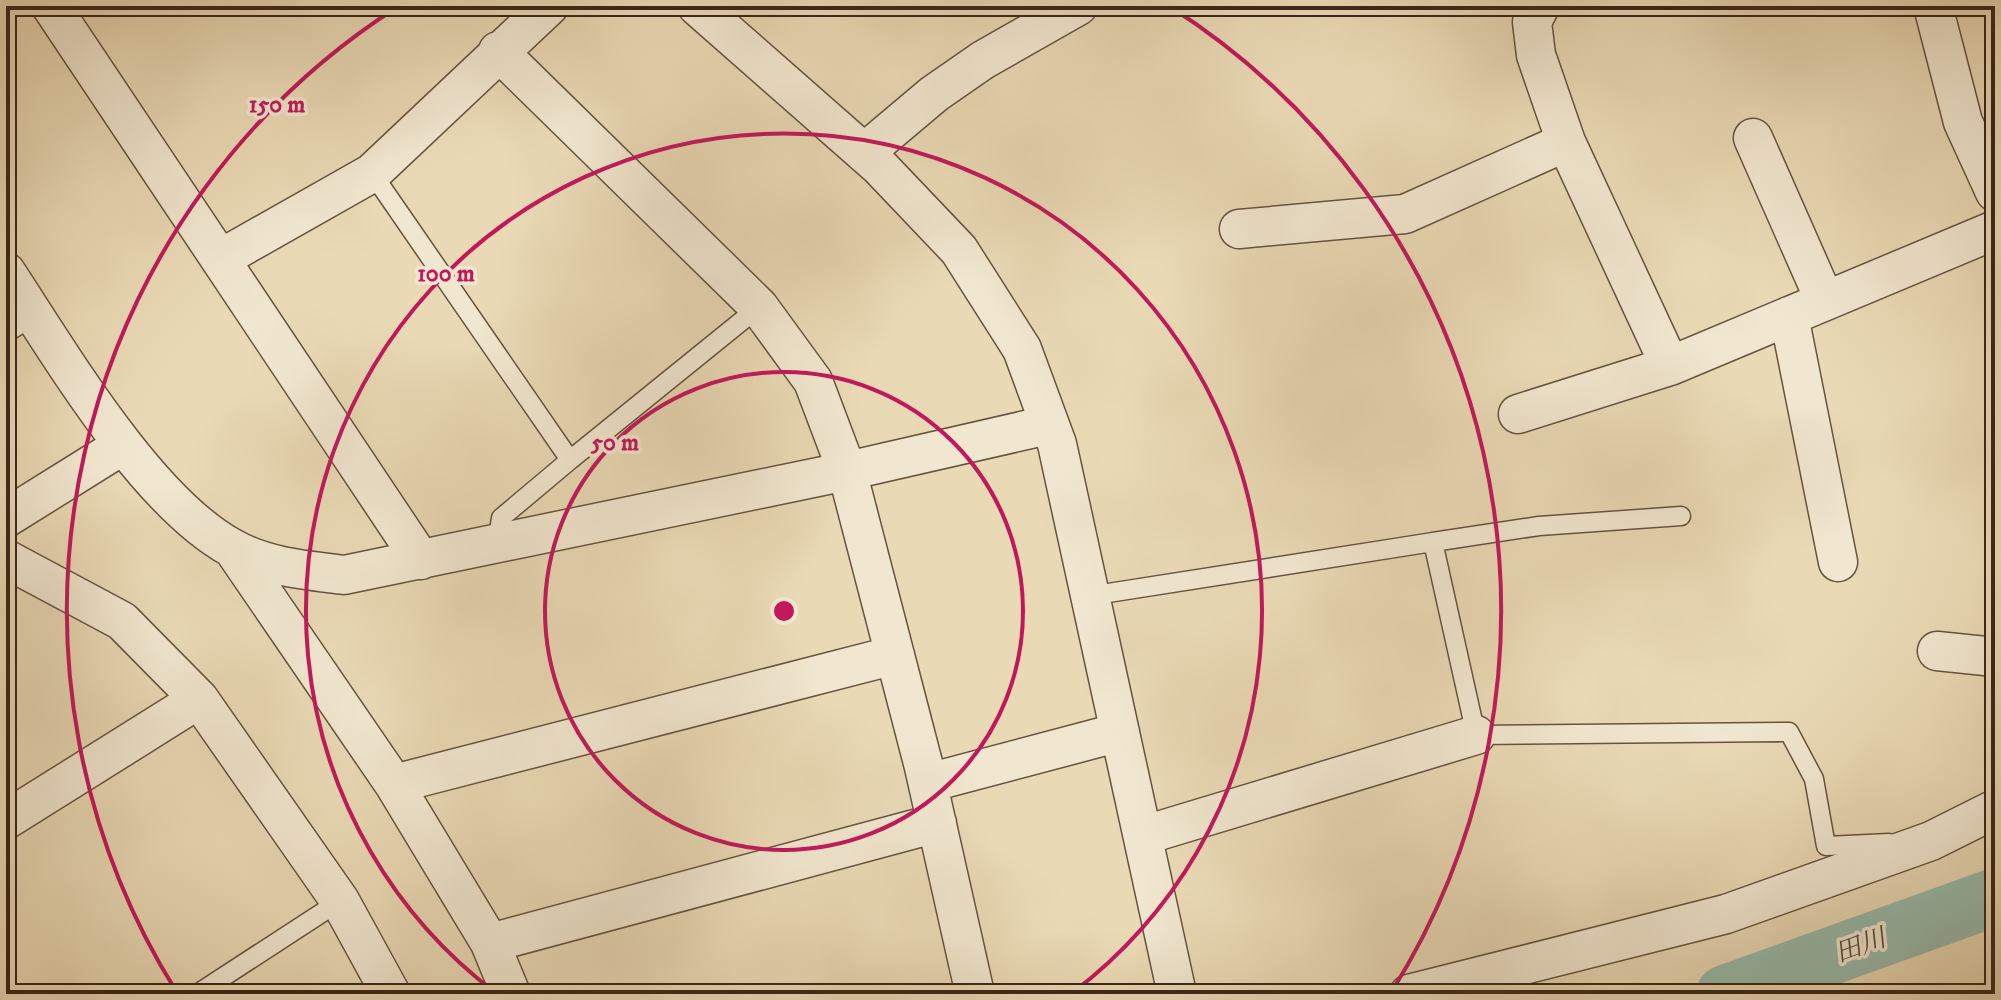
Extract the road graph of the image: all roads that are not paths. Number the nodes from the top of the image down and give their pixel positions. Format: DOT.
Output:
graph roads {
  1 [pos="51,6"];
  2 [pos="549,6"];
  3 [pos="697,6"];
  4 [pos="1078,6"];
  5 [pos="1540,6"];
  6 [pos="1933,6"];
  7 [pos="498,51"];
  8 [pos="1753,138"];
  9 [pos="1566,142"];
  10 [pos="864,153"];
  11 [pos="372,173"];
  12 [pos="1995,192"];
  13 [pos="1239,229"];
  14 [pos="1995,230"];
  15 [pos="220,259"];
  16 [pos="6,272"];
  17 [pos="1825,301"];
  18 [pos="759,307"];
  19 [pos="1789,316"];
  20 [pos="20,324"];
  21 [pos="1670,366"];
  22 [pos="1518,414"];
  23 [pos="1048,425"];
  24 [pos="123,445"];
  25 [pos="570,460"];
  26 [pos="847,471"];
  27 [pos="1681,516"];
  28 [pos="6,518"];
  29 [pos="1433,542"];
  30 [pos="497,544"];
  31 [pos="233,549"];
  32 [pos="6,559"];
  33 [pos="421,560"];
  34 [pos="1838,562"];
  35 [pos="1089,596"];
  36 [pos="1937,651"];
  37 [pos="895,655"];
  38 [pos="1995,657"];
  39 [pos="199,699"];
  40 [pos="1120,732"];
  41 [pos="1476,735"];
  42 [pos="928,783"];
  43 [pos="394,784"];
  44 [pos="1995,809"];
  45 [pos="6,820"];
  46 [pos="937,823"];
  47 [pos="1145,835"];
  48 [pos="1931,841"];
  49 [pos="340,901"];
  50 [pos="490,943"];
  51 [pos="197,994"];
  52 [pos="391,994"];
  53 [pos="511,994"];
  54 [pos="975,994"];
  55 [pos="1177,994"];
  56 [pos="1409,994"];
  1 -- 15 [label="street"];
  2 -- 7 [label="street"];
  3 -- 10 [label="street"];
  4 -- 10 [label="street"];
  5 -- 9 [label="street"];
  6 -- 12 [label="street"];
  7 -- 11 [label="street"];
  7 -- 18 [label="street"];
  8 -- 17 [label="street"];
  9 -- 13 [label="street"];
  9 -- 21 [label="street"];
  10 -- 23 [label="street"];
  11 -- 15 [label="street"];
  11 -- 25 [label="lane"];
  14 -- 17 [label="street"];
  15 -- 33 [label="street"];
  16 -- 20 [label="street"];
  17 -- 19 [label="street"];
  18 -- 25 [label="lane"];
  18 -- 26 [label="street"];
  19 -- 21 [label="street"];
  19 -- 34 [label="street"];
  20 -- 24 [label="street"];
  21 -- 22 [label="street"];
  23 -- 26 [label="street"];
  23 -- 35 [label="street"];
  24 -- 28 [label="street"];
  24 -- 31 [label="street"];
  25 -- 30 [label="lane"];
  26 -- 30 [label="street"];
  26 -- 37 [label="street"];
  27 -- 29 [label="lane"];
  29 -- 35 [label="lane"];
  29 -- 41 [label="lane"];
  30 -- 33 [label="street"];
  31 -- 33 [label="street"];
  31 -- 43 [label="street"];
  32 -- 39 [label="street"];
  35 -- 40 [label="street"];
  36 -- 38 [label="street"];
  37 -- 42 [label="street"];
  37 -- 43 [label="street"];
  39 -- 45 [label="street"];
  39 -- 49 [label="street"];
  40 -- 42 [label="street"];
  40 -- 47 [label="street"];
  41 -- 47 [label="street"];
  41 -- 48 [label="lane"];
  42 -- 46 [label="street"];
  43 -- 50 [label="street"];
  44 -- 48 [label="street"];
  46 -- 50 [label="street"];
  46 -- 54 [label="street"];
  47 -- 55 [label="street"];
  48 -- 56 [label="street"];
  49 -- 51 [label="lane"];
  49 -- 52 [label="street"];
  50 -- 53 [label="street"];
}
